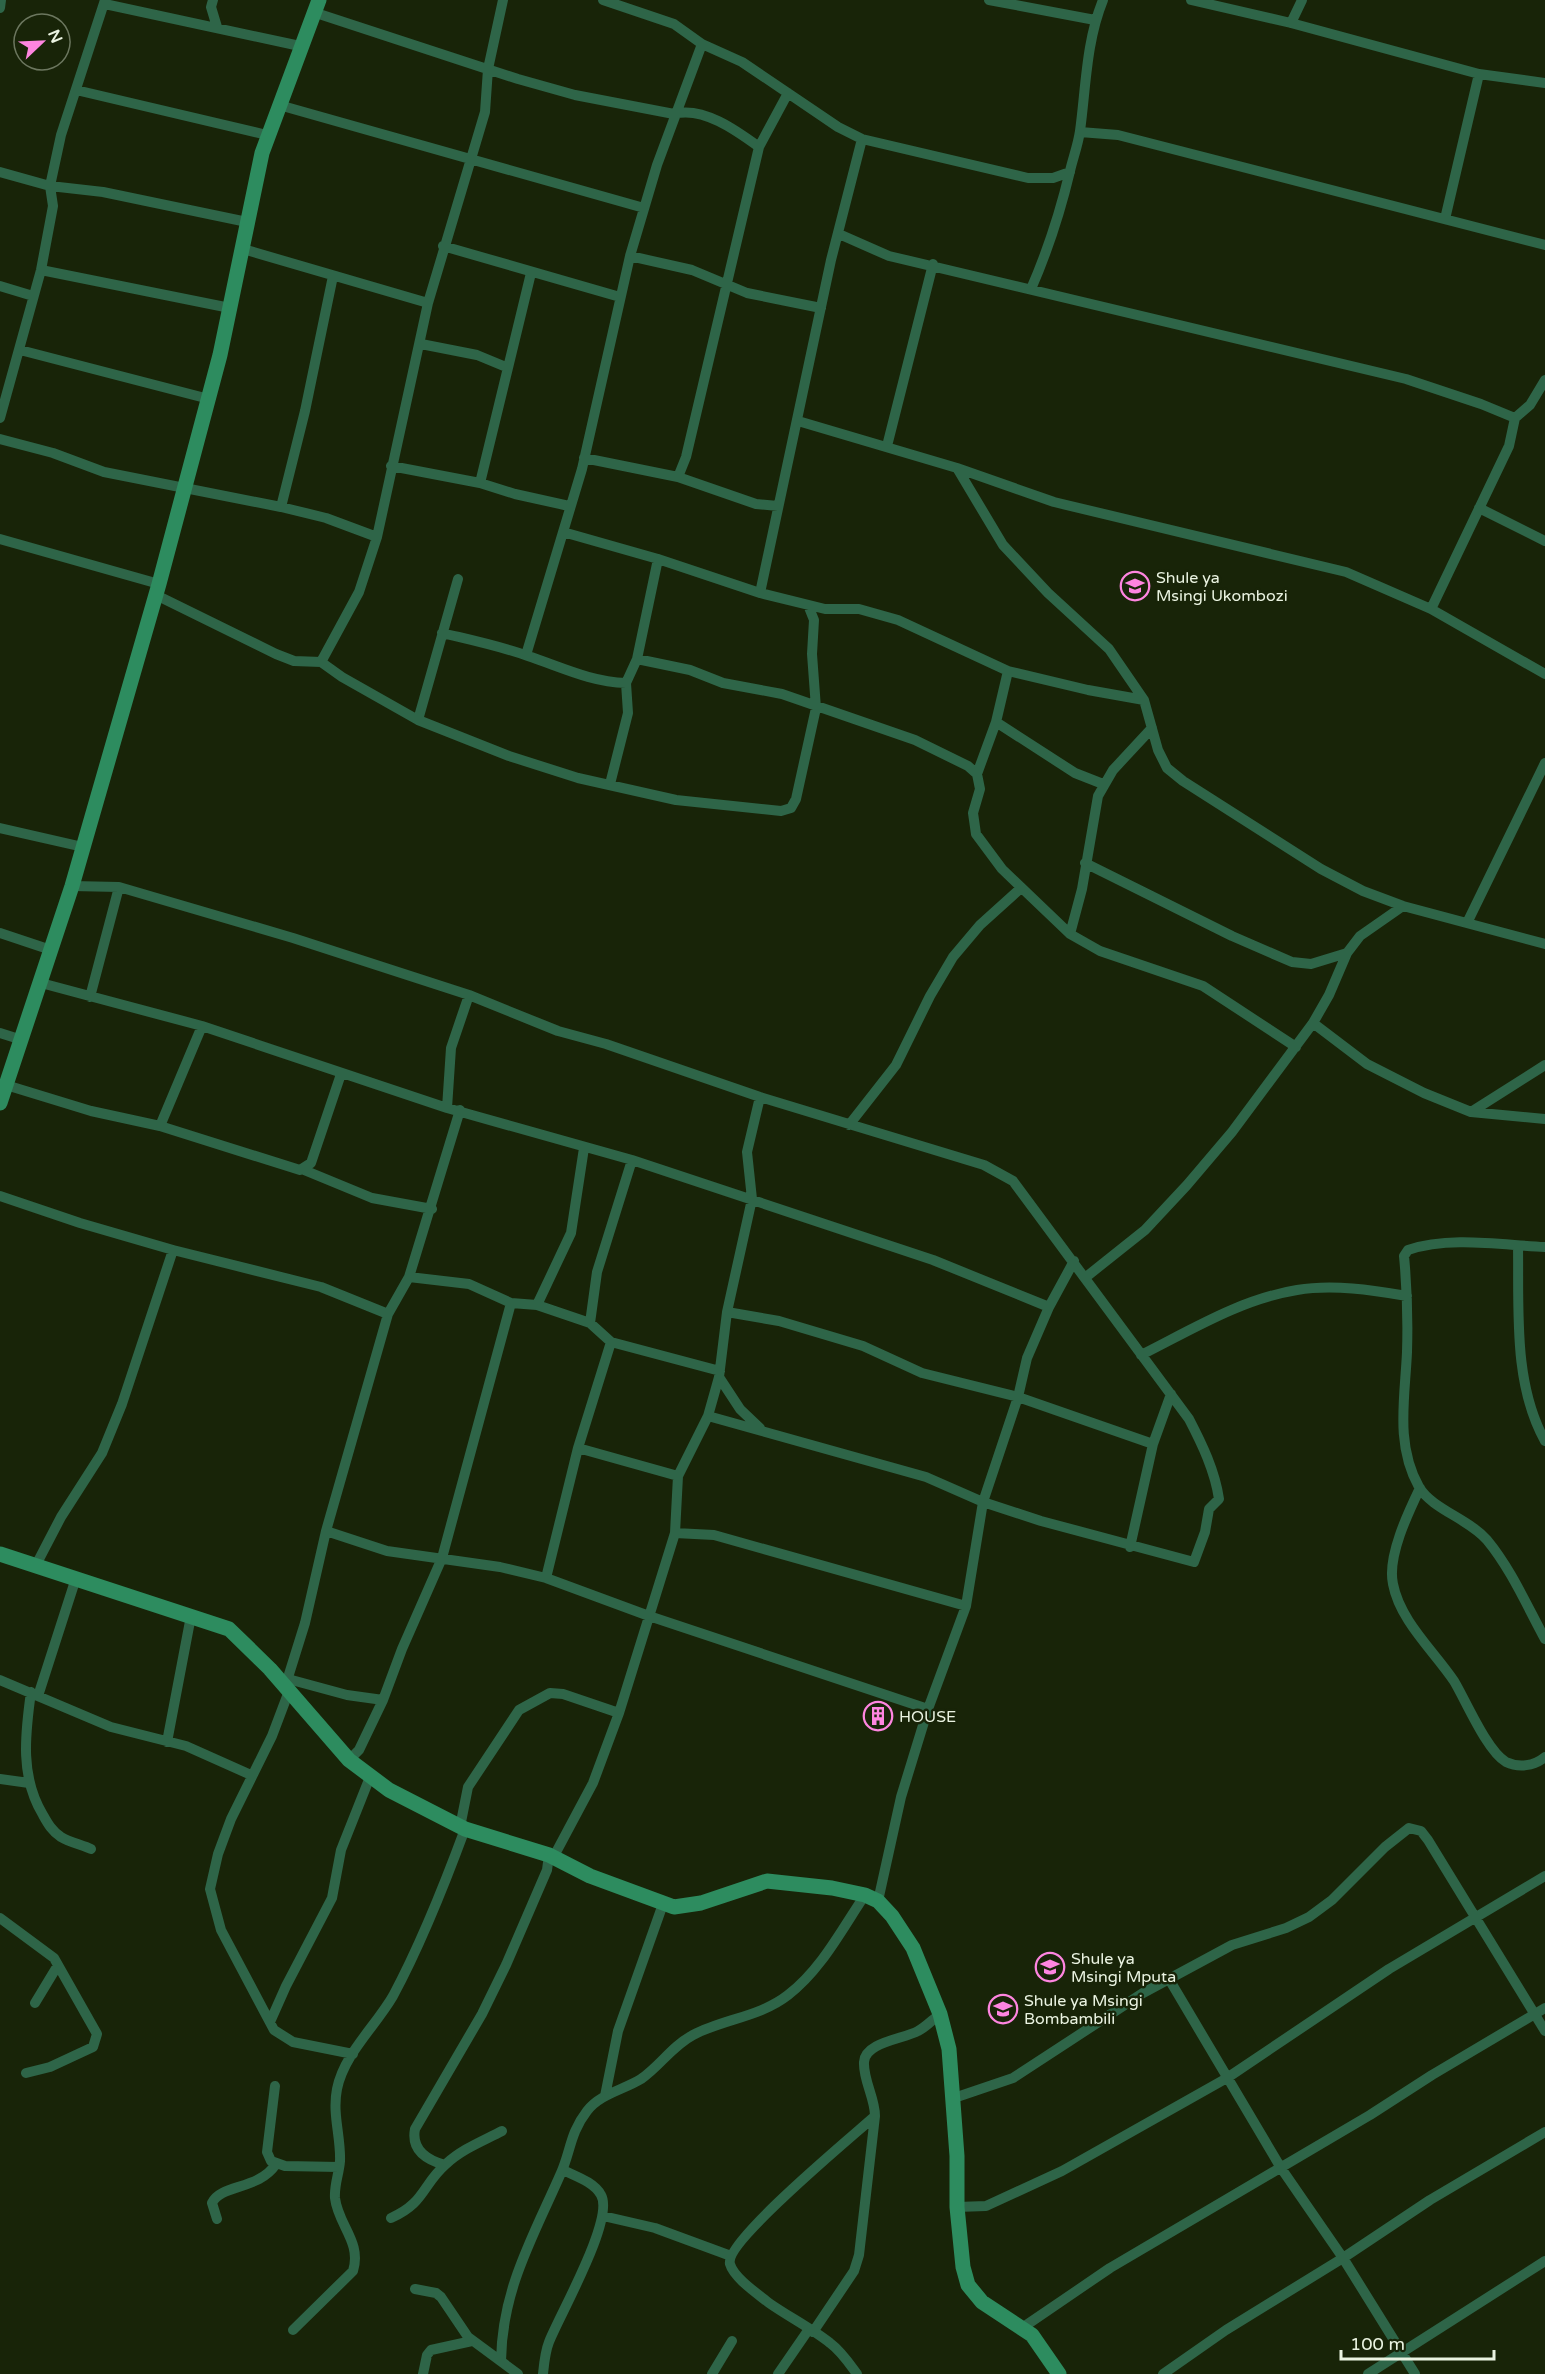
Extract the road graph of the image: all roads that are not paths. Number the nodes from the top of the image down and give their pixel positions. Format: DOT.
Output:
graph roads {
  1 [pos="1,0"];
  2 [pos="213,0"];
  3 [pos="503,0"];
  4 [pos="603,0"];
  5 [pos="989,0"];
  6 [pos="1103,0"];
  7 [pos="1191,0"];
  8 [pos="1302,0"];
  9 [pos="105,2"];
  10 [pos="316,6"];
  11 [pos="0,8"];
  12 [pos="1095,20"];
  13 [pos="1291,23"];
  14 [pos="217,27"];
  15 [pos="702,44"];
  16 [pos="300,46"];
  17 [pos="488,69"];
  18 [pos="1479,74"];
  19 [pos="1545,83"];
  20 [pos="76,90"];
  21 [pos="788,93"];
  22 [pos="279,105"];
  23 [pos="674,114"];
  24 [pos="1080,132"];
  25 [pos="267,135"];
  26 [pos="862,139"];
  27 [pos="759,147"];
  28 [pos="472,160"];
  29 [pos="0,172"];
  30 [pos="1070,172"];
  31 [pos="50,186"];
  32 [pos="644,208"];
  33 [pos="1445,219"];
  34 [pos="247,222"];
  35 [pos="839,234"];
  36 [pos="1545,245"];
  37 [pos="444,246"];
  38 [pos="243,249"];
  39 [pos="630,256"];
  40 [pos="933,264"];
  41 [pos="41,270"];
  42 [pos="531,273"];
  43 [pos="333,276"];
  44 [pos="728,284"];
  45 [pos="0,286"];
  46 [pos="1031,289"];
  47 [pos="33,296"];
  48 [pos="620,297"];
  49 [pos="428,303"];
  50 [pos="230,308"];
  51 [pos="821,308"];
  52 [pos="420,344"];
  53 [pos="20,350"];
  54 [pos="506,367"];
  55 [pos="1545,380"];
  56 [pos="209,399"];
  57 [pos="0,418"];
  58 [pos="1515,418"];
  59 [pos="798,421"];
  60 [pos="0,439"];
  61 [pos="887,446"];
  62 [pos="584,458"];
  63 [pos="391,466"];
  64 [pos="957,468"];
  65 [pos="678,477"];
  66 [pos="480,483"];
  67 [pos="185,488"];
  68 [pos="569,506"];
  69 [pos="778,506"];
  70 [pos="281,507"];
  71 [pos="1479,508"];
  72 [pos="563,532"];
  73 [pos="377,537"];
  74 [pos="0,539"];
  75 [pos="1545,541"];
  76 [pos="658,559"];
  77 [pos="458,579"];
  78 [pos="158,590"];
  79 [pos="760,593"];
  80 [pos="808,605"];
  81 [pos="1431,609"];
  82 [pos="442,633"];
  83 [pos="526,655"];
  84 [pos="637,659"];
  85 [pos="321,662"];
  86 [pos="1008,671"];
  87 [pos="1545,674"];
  88 [pos="626,683"];
  89 [pos="1144,700"];
  90 [pos="816,708"];
  91 [pos="418,720"];
  92 [pos="996,722"];
  93 [pos="1152,728"];
  94 [pos="1545,763"];
  95 [pos="977,774"];
  96 [pos="610,784"];
  97 [pos="1103,784"];
  98 [pos="0,828"];
  99 [pos="83,847"];
  100 [pos="1085,863"];
  101 [pos="72,886"];
  102 [pos="119,887"];
  103 [pos="1021,888"];
  104 [pos="1403,906"];
  105 [pos="1467,923"];
  106 [pos="0,933"];
  107 [pos="1070,934"];
  108 [pos="1545,944"];
  109 [pos="51,950"];
  110 [pos="1347,953"];
  111 [pos="41,983"];
  112 [pos="469,995"];
  113 [pos="90,997"];
  114 [pos="1313,1023"];
  115 [pos="202,1026"];
  116 [pos="0,1033"];
  117 [pos="19,1040"];
  118 [pos="1296,1047"];
  119 [pos="1545,1065"];
  120 [pos="341,1074"];
  121 [pos="6,1084"];
  122 [pos="760,1097"];
  123 [pos="0,1103"];
  124 [pos="447,1108"];
  125 [pos="460,1110"];
  126 [pos="1471,1112"];
  127 [pos="1545,1119"];
  128 [pos="849,1125"];
  129 [pos="160,1126"];
  130 [pos="584,1148"];
  131 [pos="632,1160"];
  132 [pos="304,1170"];
  133 [pos="0,1196"];
  134 [pos="752,1199"];
  135 [pos="432,1209"];
  136 [pos="1518,1246"];
  137 [pos="1545,1247"];
  138 [pos="173,1250"];
  139 [pos="1074,1261"];
  140 [pos="409,1277"];
  141 [pos="1086,1277"];
  142 [pos="1407,1296"];
  143 [pos="511,1303"];
  144 [pos="537,1305"];
  145 [pos="1049,1307"];
  146 [pos="727,1312"];
  147 [pos="388,1314"];
  148 [pos="590,1323"];
  149 [pos="611,1342"];
  150 [pos="1141,1355"];
  151 [pos="719,1374"];
  152 [pos="1171,1394"];
  153 [pos="1018,1397"];
  154 [pos="708,1416"];
  155 [pos="774,1434"];
  156 [pos="1545,1441"];
  157 [pos="1153,1444"];
  158 [pos="578,1448"];
  159 [pos="678,1476"];
  160 [pos="1420,1488"];
  161 [pos="983,1502"];
  162 [pos="326,1531"];
  163 [pos="675,1533"];
  164 [pos="1130,1547"];
  165 [pos="0,1554"];
  166 [pos="442,1558"];
  167 [pos="36,1565"];
  168 [pos="76,1578"];
  169 [pos="546,1578"];
  170 [pos="966,1606"];
  171 [pos="191,1616"];
  172 [pos="649,1616"];
  173 [pos="1545,1639"];
  174 [pos="0,1680"];
  175 [pos="287,1685"];
  176 [pos="35,1694"];
  177 [pos="383,1700"];
  178 [pos="928,1709"];
  179 [pos="619,1713"];
  180 [pos="167,1742"];
  181 [pos="1545,1757"];
  182 [pos="349,1760"];
  183 [pos="251,1775"];
  184 [pos="370,1778"];
  185 [pos="0,1779"];
  186 [pos="29,1783"];
  187 [pos="463,1828"];
  188 [pos="91,1849"];
  189 [pos="551,1857"];
  190 [pos="1545,1876"];
  191 [pos="872,1898"];
  192 [pos="663,1904"];
  193 [pos="0,1918"];
  194 [pos="1475,1920"];
  195 [pos="58,1965"];
  196 [pos="1169,1978"];
  197 [pos="35,2003"];
  198 [pos="1545,2008"];
  199 [pos="940,2014"];
  200 [pos="1535,2014"];
  201 [pos="270,2022"];
  202 [pos="1545,2031"];
  203 [pos="353,2054"];
  204 [pos="26,2073"];
  205 [pos="1227,2078"];
  206 [pos="275,2086"];
  207 [pos="605,2096"];
  208 [pos="954,2098"];
  209 [pos="875,2116"];
  210 [pos="502,2131"];
  211 [pos="1545,2132"];
  212 [pos="276,2164"];
  213 [pos="445,2164"];
  214 [pos="339,2167"];
  215 [pos="1281,2168"];
  216 [pos="563,2170"];
  217 [pos="957,2207"];
  218 [pos="603,2216"];
  219 [pos="390,2218"];
  220 [pos="217,2219"];
  221 [pos="731,2256"];
  222 [pos="1343,2258"];
  223 [pos="1545,2261"];
  224 [pos="415,2289"];
  225 [pos="1022,2328"];
  226 [pos="292,2330"];
  227 [pos="811,2330"];
  228 [pos="472,2341"];
  229 [pos="732,2341"];
  230 [pos="1401,2354"];
  231 [pos="501,2361"];
  232 [pos="423,2374"];
  233 [pos="518,2374"];
  234 [pos="543,2374"];
  235 [pos="712,2374"];
  236 [pos="778,2374"];
  237 [pos="857,2374"];
  238 [pos="1059,2374"];
  239 [pos="1163,2374"];
  240 [pos="1368,2374"];
  241 [pos="1414,2374"];
  1 -- 11 [label="street"];
  2 -- 14 [label="street"];
  3 -- 17 [label="street"];
  4 -- 15 [label="street"];
  5 -- 12 [label="street"];
  6 -- 12 [label="street"];
  7 -- 13 [label="street"];
  8 -- 13 [label="street"];
  9 -- 14 [label="street"];
  9 -- 20 [label="street"];
  10 -- 16 [label="street"];
  10 -- 17 [label="street"];
  12 -- 24 [label="street"];
  13 -- 18 [label="street"];
  14 -- 16 [label="street"];
  15 -- 21 [label="street"];
  15 -- 23 [label="street"];
  16 -- 22 [label="street"];
  17 -- 23 [label="street"];
  17 -- 28 [label="street"];
  18 -- 19 [label="street"];
  18 -- 33 [label="street"];
  20 -- 25 [label="street"];
  20 -- 31 [label="street"];
  21 -- 26 [label="street"];
  21 -- 27 [label="street"];
  22 -- 25 [label="street"];
  22 -- 28 [label="street"];
  23 -- 27 [label="street"];
  23 -- 32 [label="street"];
  24 -- 30 [label="street"];
  24 -- 33 [label="street"];
  25 -- 34 [label="street"];
  26 -- 30 [label="street"];
  26 -- 35 [label="street"];
  27 -- 44 [label="street"];
  28 -- 32 [label="street"];
  28 -- 37 [label="street"];
  29 -- 31 [label="street"];
  30 -- 46 [label="street"];
  31 -- 34 [label="street"];
  31 -- 41 [label="street"];
  32 -- 39 [label="street"];
  33 -- 36 [label="street"];
  34 -- 38 [label="street"];
  35 -- 40 [label="street"];
  35 -- 51 [label="street"];
  37 -- 42 [label="street"];
  37 -- 49 [label="street"];
  38 -- 43 [label="street"];
  38 -- 50 [label="street"];
  39 -- 44 [label="street"];
  39 -- 48 [label="street"];
  40 -- 46 [label="street"];
  40 -- 61 [label="street"];
  41 -- 47 [label="street"];
  41 -- 50 [label="street"];
  42 -- 48 [label="street"];
  42 -- 54 [label="street"];
  43 -- 49 [label="street"];
  43 -- 70 [label="street"];
  44 -- 51 [label="street"];
  44 -- 65 [label="street"];
  45 -- 47 [label="street"];
  46 -- 58 [label="street"];
  47 -- 53 [label="street"];
  48 -- 62 [label="street"];
  49 -- 52 [label="street"];
  50 -- 56 [label="street"];
  51 -- 59 [label="street"];
  52 -- 54 [label="street"];
  52 -- 63 [label="street"];
  53 -- 56 [label="street"];
  53 -- 57 [label="street"];
  54 -- 66 [label="street"];
  55 -- 58 [label="street"];
  56 -- 67 [label="street"];
  58 -- 71 [label="street"];
  59 -- 61 [label="street"];
  59 -- 69 [label="street"];
  60 -- 67 [label="street"];
  61 -- 64 [label="street"];
  62 -- 65 [label="street"];
  62 -- 68 [label="street"];
  63 -- 66 [label="street"];
  63 -- 73 [label="street"];
  64 -- 81 [label="street"];
  64 -- 89 [label="street"];
  65 -- 69 [label="street"];
  66 -- 68 [label="street"];
  67 -- 70 [label="street"];
  67 -- 78 [label="street"];
  68 -- 72 [label="street"];
  69 -- 79 [label="street"];
  70 -- 73 [label="street"];
  71 -- 75 [label="street"];
  71 -- 81 [label="street"];
  72 -- 76 [label="street"];
  72 -- 83 [label="street"];
  73 -- 85 [label="street"];
  74 -- 78 [label="street"];
  76 -- 79 [label="street"];
  76 -- 84 [label="street"];
  77 -- 82 [label="street"];
  78 -- 85 [label="street"];
  78 -- 99 [label="street"];
  79 -- 80 [label="street"];
  80 -- 86 [label="street"];
  80 -- 90 [label="street"];
  81 -- 87 [label="street"];
  82 -- 83 [label="street"];
  82 -- 91 [label="street"];
  83 -- 88 [label="street"];
  84 -- 88 [label="street"];
  84 -- 90 [label="street"];
  85 -- 91 [label="street"];
  86 -- 89 [label="street"];
  86 -- 92 [label="street"];
  88 -- 96 [label="street"];
  89 -- 93 [label="street"];
  90 -- 95 [label="street"];
  90 -- 96 [label="street"];
  91 -- 96 [label="street"];
  92 -- 95 [label="street"];
  92 -- 97 [label="street"];
  93 -- 97 [label="street"];
  93 -- 104 [label="street"];
  94 -- 105 [label="street"];
  95 -- 103 [label="street"];
  97 -- 100 [label="street"];
  98 -- 99 [label="street"];
  99 -- 101 [label="street"];
  100 -- 107 [label="street"];
  100 -- 110 [label="street"];
  101 -- 102 [label="street"];
  101 -- 109 [label="street"];
  102 -- 112 [label="street"];
  102 -- 113 [label="street"];
  103 -- 107 [label="street"];
  103 -- 128 [label="street"];
  104 -- 105 [label="street"];
  104 -- 110 [label="street"];
  105 -- 108 [label="street"];
  106 -- 109 [label="street"];
  107 -- 118 [label="street"];
  109 -- 111 [label="street"];
  110 -- 114 [label="street"];
  111 -- 113 [label="street"];
  111 -- 117 [label="street"];
  112 -- 122 [label="street"];
  112 -- 124 [label="street"];
  113 -- 115 [label="street"];
  114 -- 118 [label="street"];
  114 -- 126 [label="street"];
  115 -- 120 [label="street"];
  115 -- 129 [label="street"];
  116 -- 117 [label="street"];
  117 -- 121 [label="street"];
  118 -- 141 [label="street"];
  119 -- 126 [label="street"];
  120 -- 124 [label="street"];
  120 -- 132 [label="street"];
  121 -- 123 [label="street"];
  121 -- 129 [label="street"];
  122 -- 128 [label="street"];
  122 -- 134 [label="street"];
  124 -- 125 [label="street"];
  125 -- 130 [label="street"];
  125 -- 135 [label="street"];
  126 -- 127 [label="street"];
  128 -- 139 [label="street"];
  129 -- 132 [label="street"];
  130 -- 131 [label="street"];
  130 -- 144 [label="street"];
  131 -- 134 [label="street"];
  131 -- 148 [label="street"];
  132 -- 135 [label="street"];
  133 -- 138 [label="street"];
  134 -- 145 [label="street"];
  134 -- 146 [label="street"];
  135 -- 140 [label="street"];
  136 -- 137 [label="street"];
  136 -- 142 [label="street"];
  136 -- 156 [label="street"];
  138 -- 147 [label="street"];
  138 -- 167 [label="street"];
  139 -- 141 [label="street"];
  139 -- 145 [label="street"];
  140 -- 143 [label="street"];
  140 -- 147 [label="street"];
  141 -- 150 [label="street"];
  142 -- 150 [label="street"];
  142 -- 160 [label="street"];
  143 -- 144 [label="street"];
  143 -- 166 [label="street"];
  144 -- 148 [label="street"];
  145 -- 153 [label="street"];
  146 -- 151 [label="street"];
  146 -- 153 [label="street"];
  147 -- 162 [label="street"];
  148 -- 149 [label="street"];
  149 -- 151 [label="street"];
  149 -- 158 [label="street"];
  150 -- 152 [label="street"];
  151 -- 154 [label="street"];
  151 -- 155 [label="street"];
  152 -- 157 [label="street"];
  152 -- 164 [label="street"];
  153 -- 157 [label="street"];
  153 -- 161 [label="street"];
  154 -- 155 [label="street"];
  154 -- 159 [label="street"];
  155 -- 161 [label="street"];
  157 -- 164 [label="street"];
  158 -- 159 [label="street"];
  158 -- 169 [label="street"];
  159 -- 163 [label="street"];
  160 -- 173 [label="street"];
  160 -- 181 [label="street"];
  161 -- 164 [label="street"];
  161 -- 170 [label="street"];
  162 -- 166 [label="street"];
  162 -- 175 [label="street"];
  163 -- 170 [label="street"];
  163 -- 172 [label="street"];
  165 -- 167 [label="street"];
  166 -- 169 [label="street"];
  166 -- 177 [label="street"];
  167 -- 168 [label="street"];
  168 -- 171 [label="street"];
  168 -- 176 [label="street"];
  169 -- 172 [label="street"];
  170 -- 178 [label="street"];
  171 -- 175 [label="street"];
  171 -- 180 [label="street"];
  172 -- 178 [label="street"];
  172 -- 179 [label="street"];
  174 -- 176 [label="street"];
  175 -- 177 [label="street"];
  175 -- 182 [label="street"];
  175 -- 183 [label="street"];
  176 -- 180 [label="street"];
  176 -- 186 [label="street"];
  177 -- 182 [label="street"];
  178 -- 191 [label="street"];
  179 -- 187 [label="street"];
  179 -- 189 [label="street"];
  180 -- 183 [label="street"];
  182 -- 184 [label="street"];
  183 -- 201 [label="street"];
  184 -- 187 [label="street"];
  184 -- 201 [label="street"];
  185 -- 186 [label="street"];
  186 -- 188 [label="street"];
  187 -- 189 [label="street"];
  187 -- 203 [label="street"];
  189 -- 192 [label="street"];
  189 -- 213 [label="street"];
  190 -- 194 [label="street"];
  191 -- 192 [label="street"];
  191 -- 199 [label="street"];
  191 -- 207 [label="street"];
  192 -- 207 [label="street"];
  193 -- 195 [label="street"];
  194 -- 196 [label="street"];
  194 -- 200 [label="street"];
  194 -- 205 [label="street"];
  195 -- 197 [label="street"];
  195 -- 204 [label="street"];
  196 -- 205 [label="street"];
  196 -- 208 [label="street"];
  198 -- 200 [label="street"];
  199 -- 208 [label="street"];
  199 -- 209 [label="street"];
  200 -- 202 [label="street"];
  200 -- 215 [label="street"];
  201 -- 203 [label="street"];
  203 -- 214 [label="street"];
  205 -- 215 [label="street"];
  205 -- 217 [label="street"];
  206 -- 212 [label="street"];
  207 -- 216 [label="street"];
  208 -- 217 [label="street"];
  209 -- 221 [label="street"];
  209 -- 227 [label="street"];
  210 -- 213 [label="street"];
  211 -- 222 [label="street"];
  212 -- 214 [label="street"];
  212 -- 220 [label="street"];
  213 -- 219 [label="street"];
  214 -- 226 [label="street"];
  215 -- 222 [label="street"];
  215 -- 225 [label="street"];
  216 -- 218 [label="street"];
  216 -- 231 [label="street"];
  217 -- 225 [label="street"];
  218 -- 221 [label="street"];
  218 -- 234 [label="street"];
  221 -- 227 [label="street"];
  222 -- 230 [label="street"];
  222 -- 239 [label="street"];
  223 -- 230 [label="street"];
  224 -- 228 [label="street"];
  225 -- 238 [label="street"];
  227 -- 236 [label="street"];
  227 -- 237 [label="street"];
  228 -- 231 [label="street"];
  228 -- 232 [label="street"];
  229 -- 235 [label="street"];
  230 -- 240 [label="street"];
  230 -- 241 [label="street"];
  231 -- 233 [label="street"];
}
